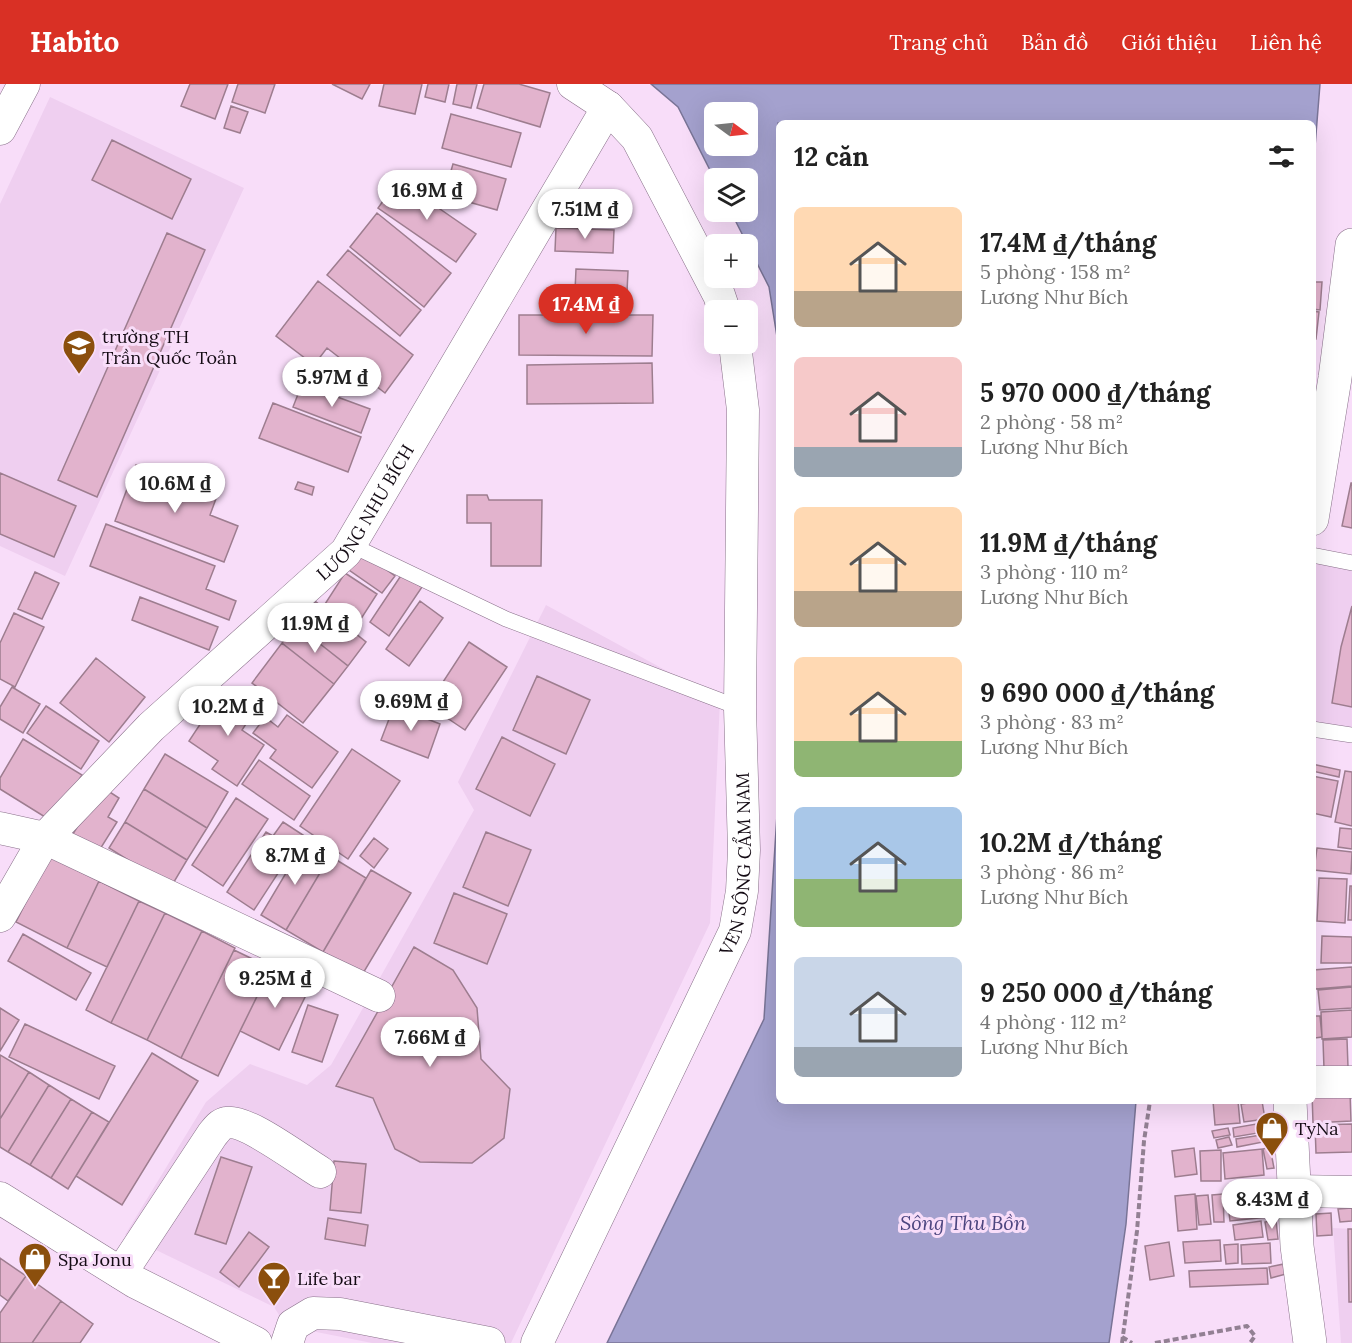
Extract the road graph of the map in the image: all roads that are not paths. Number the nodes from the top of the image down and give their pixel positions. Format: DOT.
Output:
graph roads {
  1 [pos="24,84"];
  2 [pos="573,84"];
  3 [pos="608,107"];
  4 [pos="0,129"];
  5 [pos="1352,245"];
  6 [pos="721,300"];
  7 [pos="736,354"];
  8 [pos="1344,379"];
  9 [pos="1316,502"];
  10 [pos="349,544"];
  11 [pos="1316,556"];
  12 [pos="1352,563"];
  13 [pos="740,708"];
  14 [pos="1316,730"];
  15 [pos="1352,735"];
  16 [pos="0,828"];
  17 [pos="45,838"];
  18 [pos="0,916"];
  19 [pos="379,996"];
  20 [pos="1316,1082"];
  21 [pos="1352,1082"];
  22 [pos="1290,1104"];
  23 [pos="320,1173"];
  24 [pos="1294,1191"];
  25 [pos="1352,1192"];
  26 [pos="0,1198"];
  27 [pos="120,1273"];
  28 [pos="256,1343"];
  29 [pos="287,1343"];
  30 [pos="489,1343"];
  31 [pos="537,1343"];
  32 [pos="1310,1343"];
  1 -- 4 [label="street"];
  2 -- 3 [label="street"];
  3 -- 6 [label="street"];
  3 -- 10 [label="street, LƯƠNG NHƯ BÍCH"];
  5 -- 8 [label="street"];
  7 -- 13 [label="street, VEN SÔNG CẨM NAM"];
  8 -- 9 [label="street"];
  10 -- 13 [label="lane"];
  10 -- 17 [label="street, LƯƠNG NHƯ BÍCH"];
  11 -- 12 [label="lane"];
  13 -- 31 [label="street, VEN SÔNG CẨM NAM"];
  14 -- 15 [label="lane"];
  16 -- 17 [label="street"];
  17 -- 18 [label="street, LƯƠNG NHƯ BÍCH"];
  17 -- 19 [label="street"];
  20 -- 21 [label="street"];
  22 -- 24 [label="street"];
  23 -- 27 [label="street"];
  24 -- 25 [label="street"];
  24 -- 32 [label="street"];
  26 -- 27 [label="street"];
  27 -- 28 [label="street"];
  29 -- 30 [label="street"];
}
